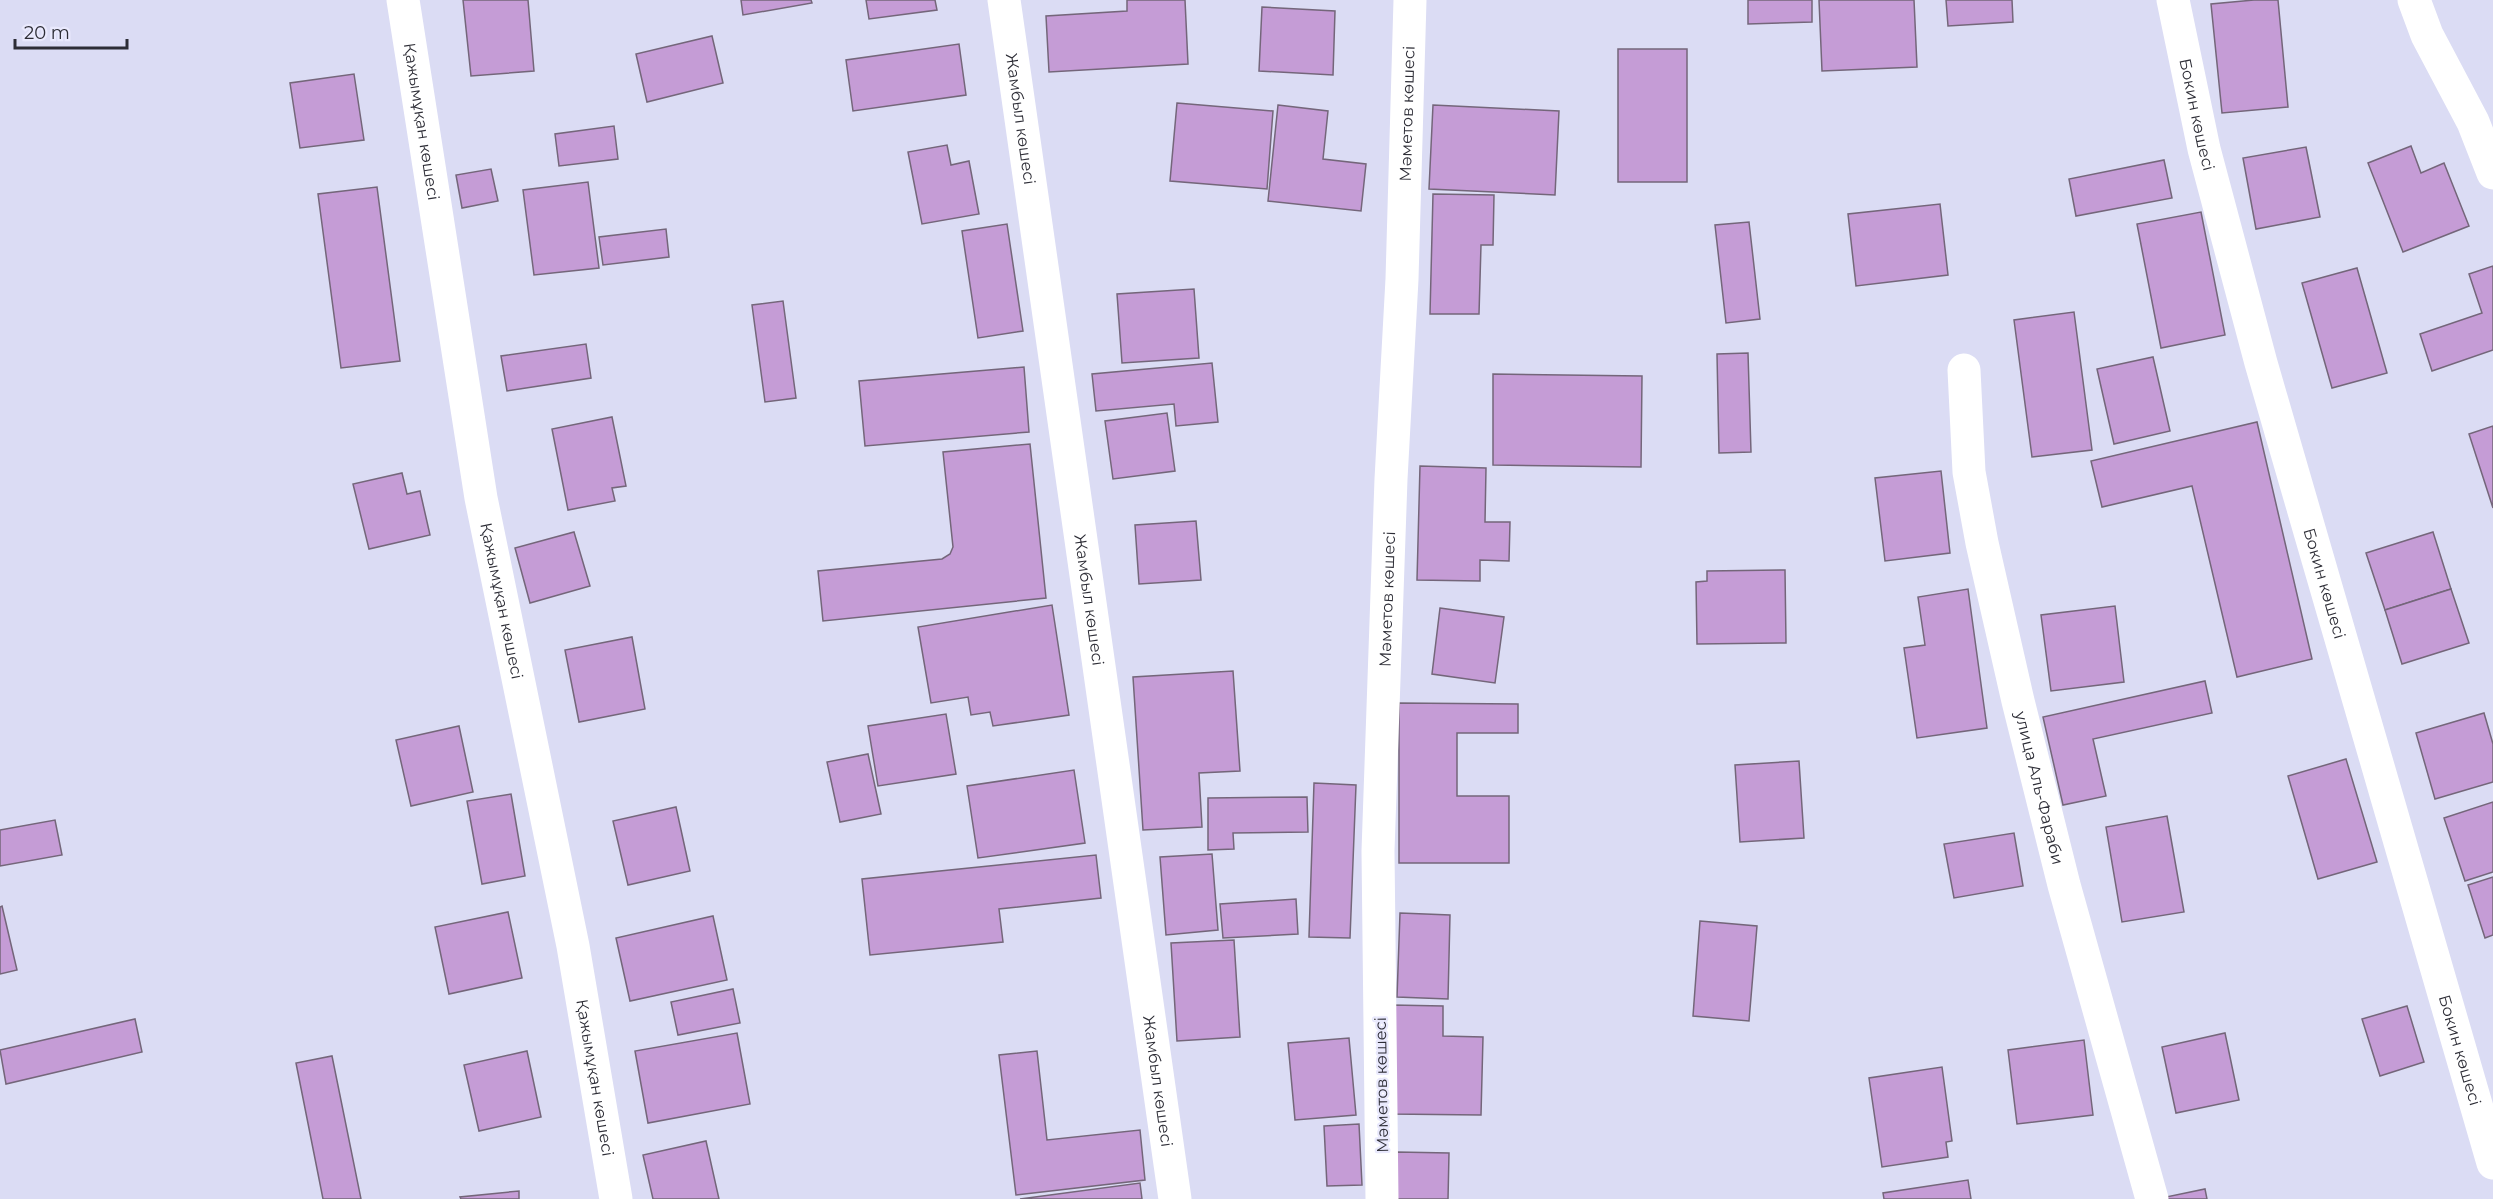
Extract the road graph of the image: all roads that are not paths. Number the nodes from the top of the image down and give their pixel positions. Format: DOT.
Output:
graph roads {
  1 [pos="403,0"];
  2 [pos="1004,0"];
  3 [pos="1410,0"];
  4 [pos="2173,0"];
  5 [pos="2414,0"];
  6 [pos="2493,173"];
  7 [pos="1964,370"];
  8 [pos="2493,1163"];
  9 [pos="616,1199"];
  10 [pos="1175,1199"];
  11 [pos="1382,1199"];
  12 [pos="2152,1199"];
  1 -- 9 [label="street, Қажымұқан көшесі"];
  2 -- 10 [label="street, Жамбыл көшесі"];
  3 -- 11 [label="street, Мәметов көшесі"];
  4 -- 8 [label="street, Бокин көшесі"];
  5 -- 6 [label="street"];
  7 -- 12 [label="street, улица Аль-Фараби"];
}
